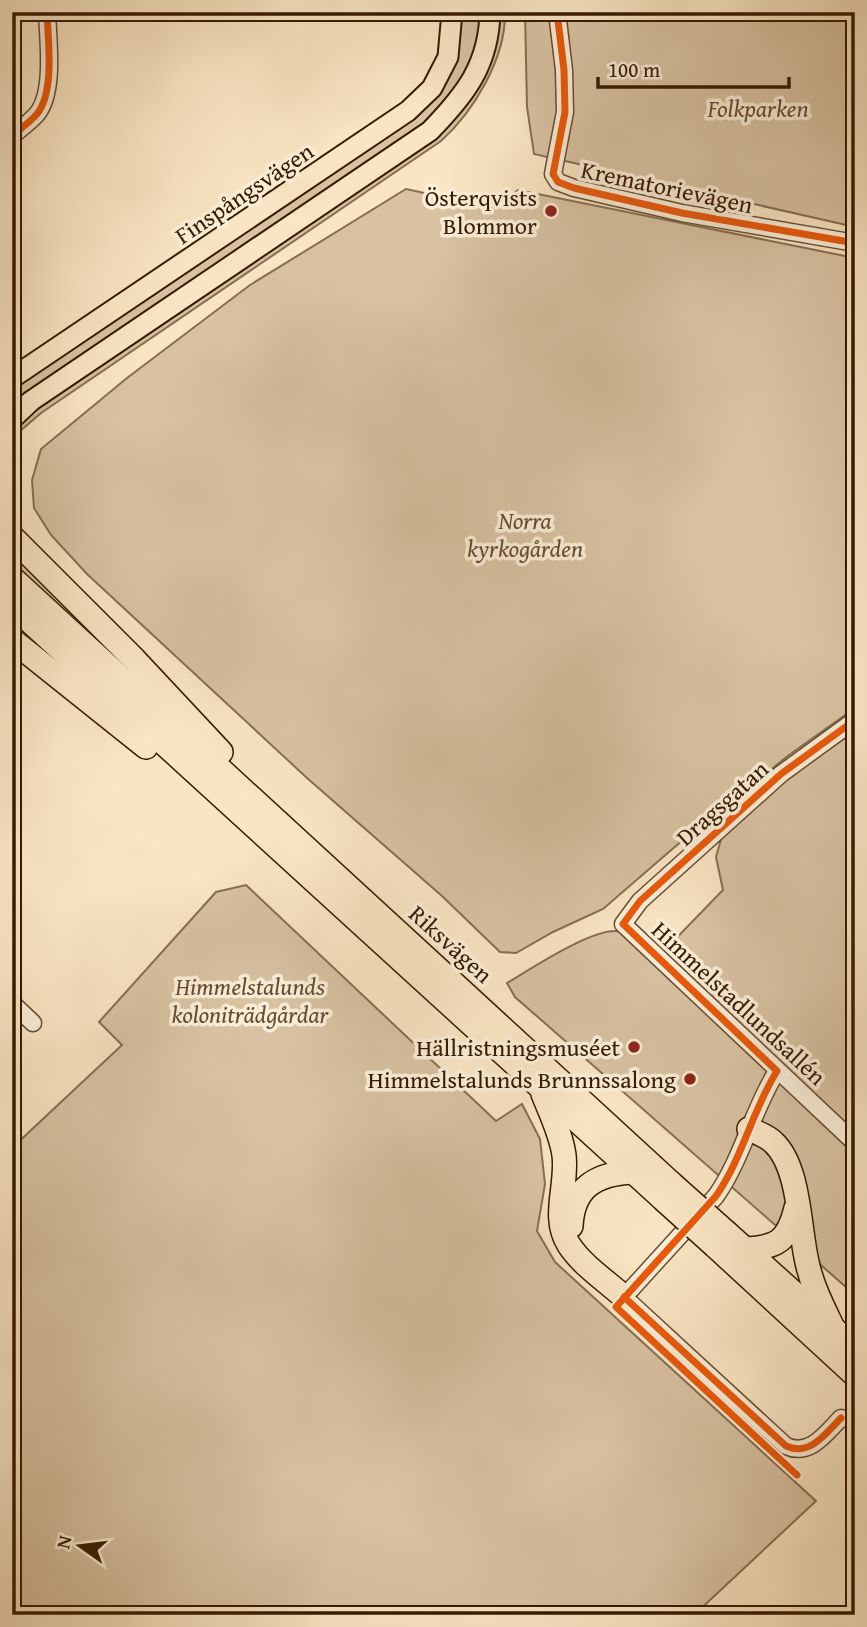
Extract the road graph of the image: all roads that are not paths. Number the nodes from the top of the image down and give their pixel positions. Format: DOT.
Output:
graph roads {
  1 [pos="47,12"];
  2 [pos="452,12"];
  3 [pos="490,12"];
  4 [pos="558,12"];
  5 [pos="12,136"];
  6 [pos="855,243"];
  7 [pos="12,378"];
  8 [pos="12,419"];
  9 [pos="12,537"];
  10 [pos="12,578"];
  11 [pos="12,605"];
  12 [pos="12,640"];
  13 [pos="855,720"];
  14 [pos="298,839"];
  15 [pos="313,880"];
  16 [pos="623,924"];
  17 [pos="12,1003"];
  18 [pos="33,1023"];
  19 [pos="777,1071"];
  20 [pos="541,1088"];
  21 [pos="749,1129"];
  22 [pos="855,1143"];
  23 [pos="632,1172"];
  24 [pos="668,1191"];
  25 [pos="796,1205"];
  26 [pos="729,1242"];
  27 [pos="578,1255"];
  28 [pos="624,1297"];
  29 [pos="833,1328"];
  30 [pos="855,1348"];
  31 [pos="855,1375"];
  32 [pos="841,1418"];
  1 -- 5 [label="street"];
  2 -- 7 [label="main road, Finspångsvägen"];
  3 -- 8 [label="main road"];
  4 -- 6 [label="street, Krematorievägen"];
  9 -- 14 [label="highway"];
  10 -- 14 [label="highway, Riksvägen"];
  11 -- 15 [label="highway, Riksvägen"];
  12 -- 15 [label="highway"];
  13 -- 16 [label="street, Dragsgatan"];
  14 -- 24 [label="highway, Riksvägen"];
  15 -- 20 [label="highway, Riksvägen"];
  16 -- 19 [label="street, Himmelstadlundsallén"];
  17 -- 18 [label="street"];
  19 -- 21 [label="street"];
  19 -- 22 [label="street, Himmelstadlundsallén"];
  20 -- 23 [label="highway, Riksvägen"];
  20 -- 27 [label="highway"];
  21 -- 25 [label="highway"];
  21 -- 28 [label="street"];
  23 -- 24 [label="highway, Riksvägen"];
  23 -- 27 [label="highway"];
  24 -- 26 [label="highway, Riksvägen, bridge"];
  25 -- 26 [label="highway"];
  25 -- 29 [label="highway"];
  26 -- 29 [label="highway, Riksvägen"];
  26 -- 31 [label="highway, Riksvägen"];
  27 -- 28 [label="highway"];
  28 -- 32 [label="street"];
  29 -- 30 [label="highway, Riksvägen"];
}
